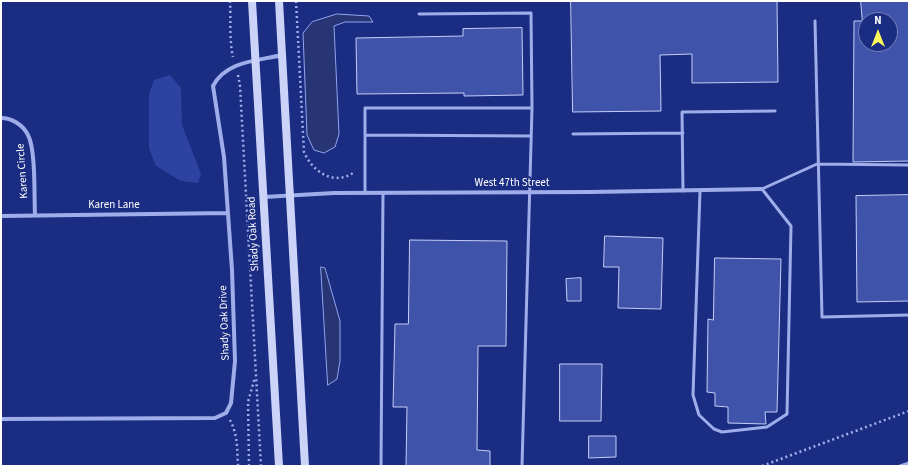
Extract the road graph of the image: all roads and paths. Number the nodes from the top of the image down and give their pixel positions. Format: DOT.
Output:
graph roads {
  1 [pos="230,1"];
  2 [pos="252,1"];
  3 [pos="279,1"];
  4 [pos="296,1"];
  5 [pos="419,14"];
  6 [pos="815,21"];
  7 [pos="282,56"];
  8 [pos="255,61"];
  9 [pos="235,65"];
  10 [pos="532,108"];
  11 [pos="775,111"];
  12 [pos="1,118"];
  13 [pos="683,132"];
  14 [pos="573,134"];
  15 [pos="365,135"];
  16 [pos="531,136"];
  17 [pos="817,164"];
  18 [pos="909,165"];
  19 [pos="353,173"];
  20 [pos="762,189"];
  21 [pos="684,191"];
  22 [pos="700,191"];
  23 [pos="365,193"];
  24 [pos="383,193"];
  25 [pos="530,193"];
  26 [pos="291,194"];
  27 [pos="263,197"];
  28 [pos="228,213"];
  29 [pos="35,215"];
  30 [pos="1,216"];
  31 [pos="909,315"];
  32 [pos="256,374"];
  33 [pos="909,411"];
  34 [pos="226,413"];
  35 [pos="1,420"];
  36 [pos="909,463"];
  37 [pos="238,466"];
  38 [pos="249,466"];
  39 [pos="261,466"];
  40 [pos="279,466"];
  41 [pos="305,466"];
  42 [pos="381,466"];
  43 [pos="522,466"];
  44 [pos="762,466"];
  45 [pos="900,466"];
  1 -- 9 [label="path"];
  2 -- 8 [label="main road, Shady Oak Road"];
  3 -- 7 [label="main road"];
  4 -- 19 [label="path"];
  5 -- 10 [label="lane"];
  6 -- 17 [label="lane"];
  7 -- 8 [label="street, Shady Oak Drive"];
  7 -- 26 [label="main road"];
  8 -- 9 [label="street, Shady Oak Drive"];
  8 -- 27 [label="main road, Shady Oak Road"];
  9 -- 28 [label="street, Shady Oak Drive"];
  9 -- 32 [label="path"];
  10 -- 15 [label="lane"];
  10 -- 16 [label="lane"];
  11 -- 13 [label="lane"];
  12 -- 29 [label="street, Karen Circle"];
  13 -- 14 [label="lane"];
  13 -- 21 [label="lane"];
  15 -- 16 [label="lane"];
  15 -- 23 [label="lane"];
  16 -- 25 [label="lane"];
  17 -- 18 [label="lane"];
  17 -- 20 [label="lane"];
  17 -- 31 [label="lane"];
  20 -- 22 [label="street, West 47th Street"];
  20 -- 22 [label="lane"];
  21 -- 22 [label="street, West 47th Street"];
  21 -- 25 [label="street, West 47th Street"];
  23 -- 24 [label="street, West 47th Street"];
  23 -- 26 [label="street, West 47th Street"];
  24 -- 25 [label="street, West 47th Street"];
  24 -- 42 [label="lane"];
  25 -- 43 [label="lane"];
  26 -- 27 [label="street, West 47th Street"];
  26 -- 41 [label="main road"];
  27 -- 40 [label="main road, Shady Oak Road"];
  28 -- 29 [label="street, Karen Lane"];
  28 -- 34 [label="street, Shady Oak Drive"];
  29 -- 30 [label="street, Karen Lane"];
  32 -- 38 [label="path"];
  32 -- 39 [label="path"];
  33 -- 44 [label="path"];
  34 -- 35 [label="street"];
  34 -- 37 [label="path"];
  36 -- 45 [label="lane"];
}
